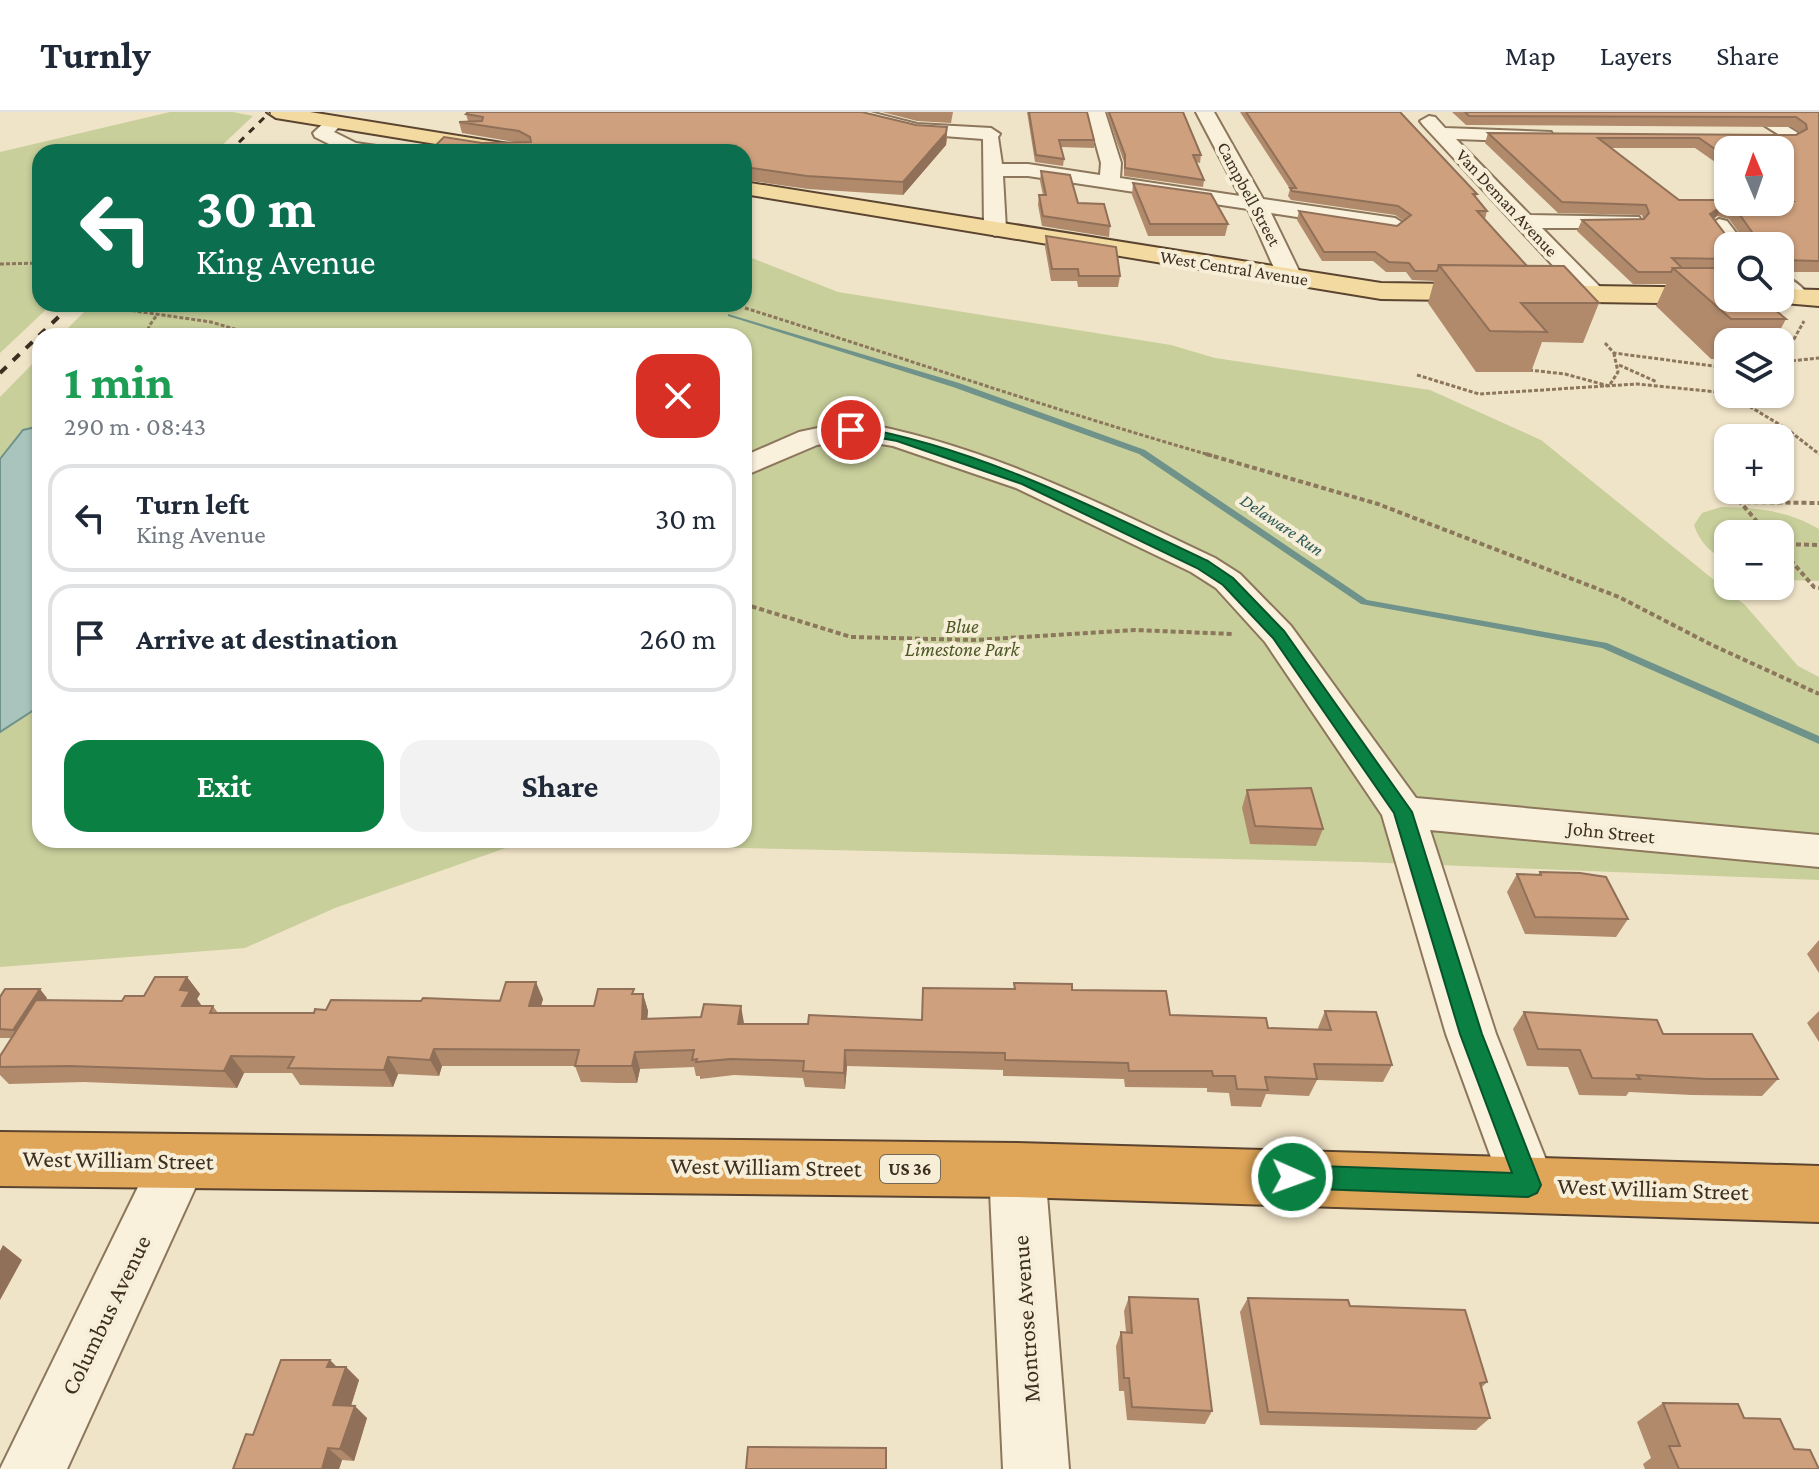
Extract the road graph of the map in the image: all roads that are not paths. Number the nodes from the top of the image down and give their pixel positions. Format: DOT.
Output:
graph roads {
  1 [pos="276,112"];
  2 [pos="849,112"];
  3 [pos="990,112"];
  4 [pos="1096,112"];
  5 [pos="1205,112"];
  6 [pos="1421,112"];
  7 [pos="1752,112"];
  8 [pos="335,122"];
  9 [pos="1441,133"];
  10 [pos="991,134"];
  11 [pos="1562,136"];
  12 [pos="1791,136"];
  13 [pos="1794,138"];
  14 [pos="344,144"];
  15 [pos="448,144"];
  16 [pos="1819,154"];
  17 [pos="992,170"];
  18 [pos="1109,183"];
  19 [pos="752,189"];
  20 [pos="1255,205"];
  21 [pos="1524,221"];
  22 [pos="1631,222"];
  23 [pos="1395,225"];
  24 [pos="1719,226"];
  25 [pos="995,229"];
  26 [pos="1724,232"];
  27 [pos="1290,277"];
  28 [pos="1593,294"];
  29 [pos="1714,296"];
  30 [pos="752,434"];
  31 [pos="809,438"];
  32 [pos="752,463"];
  33 [pos="1403,812"];
  34 [pos="1819,851"];
  35 [pos="0,1159"];
  36 [pos="180,1160"];
  37 [pos="1017,1170"];
  38 [pos="1528,1185"];
  39 [pos="1819,1194"];
  40 [pos="33,1469"];
  41 [pos="1036,1469"];
  1 -- 8 [label="main road"];
  2 -- 10 [label="street"];
  3 -- 10 [label="street"];
  4 -- 18 [label="street"];
  5 -- 20 [label="street, Campbell Street"];
  6 -- 9 [label="street, Van Deman Avenue"];
  7 -- 12 [label="street"];
  8 -- 14 [label="street"];
  8 -- 15 [label="main road"];
  9 -- 11 [label="street"];
  9 -- 21 [label="street, Van Deman Avenue"];
  10 -- 17 [label="street"];
  13 -- 16 [label="street"];
  17 -- 18 [label="street"];
  17 -- 25 [label="street"];
  18 -- 20 [label="street"];
  19 -- 25 [label="main road, West Central Avenue"];
  20 -- 23 [label="street"];
  20 -- 27 [label="street, Campbell Street"];
  21 -- 22 [label="street"];
  21 -- 28 [label="street, Van Deman Avenue"];
  24 -- 26 [label="street"];
  25 -- 27 [label="main road, West Central Avenue"];
  27 -- 28 [label="main road, West Central Avenue"];
  28 -- 29 [label="main road, West Central Avenue"];
  30 -- 31 [label="street"];
  31 -- 32 [label="street"];
  31 -- 33 [label="street"];
  33 -- 34 [label="street, John Street"];
  33 -- 38 [label="street"];
  35 -- 36 [label="highway, West William Street / US 36"];
  36 -- 37 [label="highway, West William Street / US 36"];
  36 -- 40 [label="street, Columbus Avenue"];
  37 -- 38 [label="highway, West William Street / US 36"];
  37 -- 41 [label="street, Montrose Avenue"];
  38 -- 39 [label="highway, West William Street / US 36"];
}
